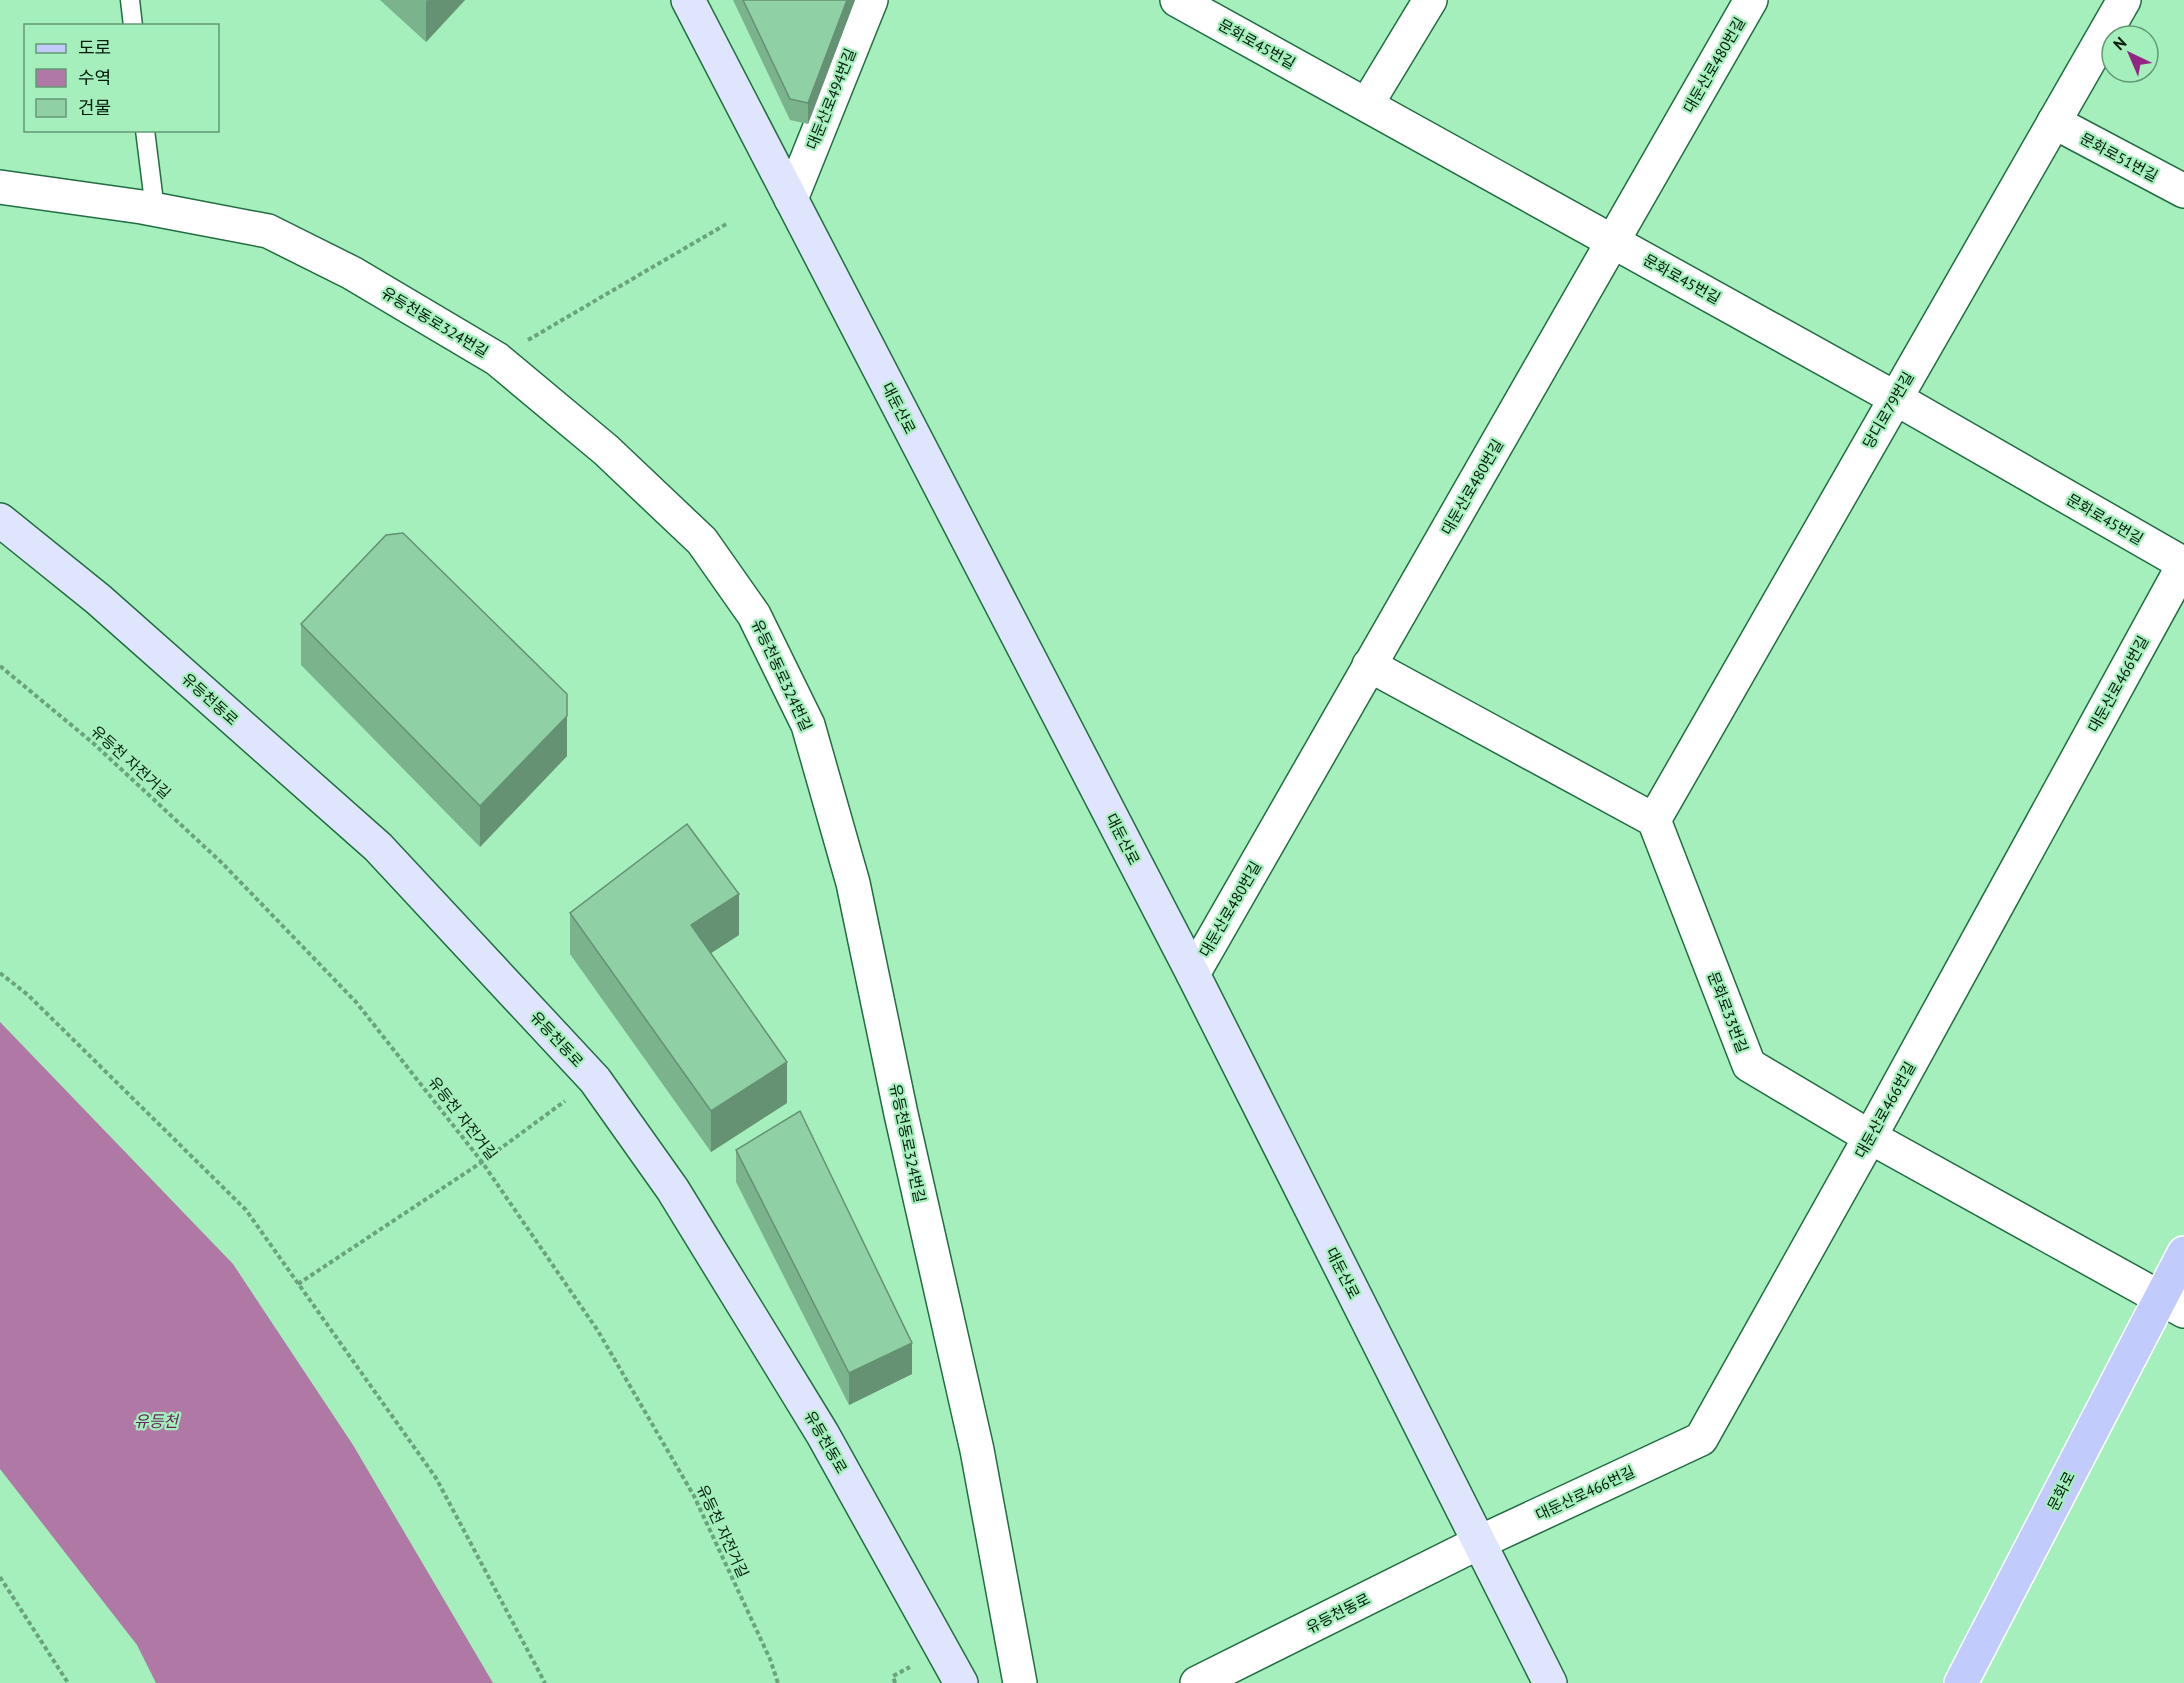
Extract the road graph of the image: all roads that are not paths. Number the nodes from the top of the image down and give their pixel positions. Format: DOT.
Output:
graph roads {
  1 [pos="130,0"];
  2 [pos="688,0"];
  3 [pos="871,0"];
  4 [pos="1177,0"];
  5 [pos="1430,0"];
  6 [pos="1751,0"];
  7 [pos="2124,0"];
  8 [pos="133,24"];
  9 [pos="1367,104"];
  10 [pos="2054,122"];
  11 [pos="145,132"];
  12 [pos="0,187"];
  13 [pos="2184,191"];
  14 [pos="791,199"];
  15 [pos="155,210"];
  16 [pos="1613,240"];
  17 [pos="1895,398"];
  18 [pos="0,520"];
  19 [pos="2184,564"];
  20 [pos="1369,665"];
  21 [pos="1654,820"];
  22 [pos="1193,974"];
  23 [pos="1870,1137"];
  24 [pos="2184,1253"];
  25 [pos="2172,1304"];
  26 [pos="1478,1543"];
  27 [pos="961,1683"];
  28 [pos="1020,1683"];
  29 [pos="1197,1683"];
  30 [pos="1550,1683"];
  31 [pos="1961,1683"];
  1 -- 8 [label="lane"];
  2 -- 14 [label="main road, 대둔산로"];
  3 -- 14 [label="street, 대둔산로494번길"];
  4 -- 9 [label="street, 문화로45번길"];
  5 -- 9 [label="street"];
  6 -- 16 [label="street, 대둔산로480번길"];
  7 -- 10 [label="street, 당디로79번길"];
  9 -- 16 [label="street, 문화로45번길"];
  10 -- 13 [label="street, 문화로51번길"];
  10 -- 17 [label="street, 당디로79번길"];
  11 -- 15 [label="lane"];
  12 -- 15 [label="street, 유등천동로324번길"];
  14 -- 22 [label="main road, 대둔산로"];
  15 -- 28 [label="street, 유등천동로324번길"];
  16 -- 17 [label="street, 문화로45번길"];
  16 -- 20 [label="street, 대둔산로480번길"];
  17 -- 19 [label="street, 문화로45번길"];
  17 -- 21 [label="street, 당디로79번길"];
  18 -- 27 [label="main road, 유등천동로"];
  19 -- 23 [label="street, 대둔산로466번길"];
  20 -- 21 [label="street"];
  20 -- 22 [label="street, 대둔산로480번길"];
  21 -- 23 [label="street, 문화로33번길"];
  22 -- 26 [label="main road, 대둔산로"];
  23 -- 25 [label="street, 문화로33번길"];
  23 -- 26 [label="street, 대둔산로466번길"];
  24 -- 25 [label="main road, 문화로"];
  25 -- 31 [label="main road, 문화로"];
  26 -- 29 [label="street, 유등천동로"];
  26 -- 30 [label="main road, 대둔산로"];
}
